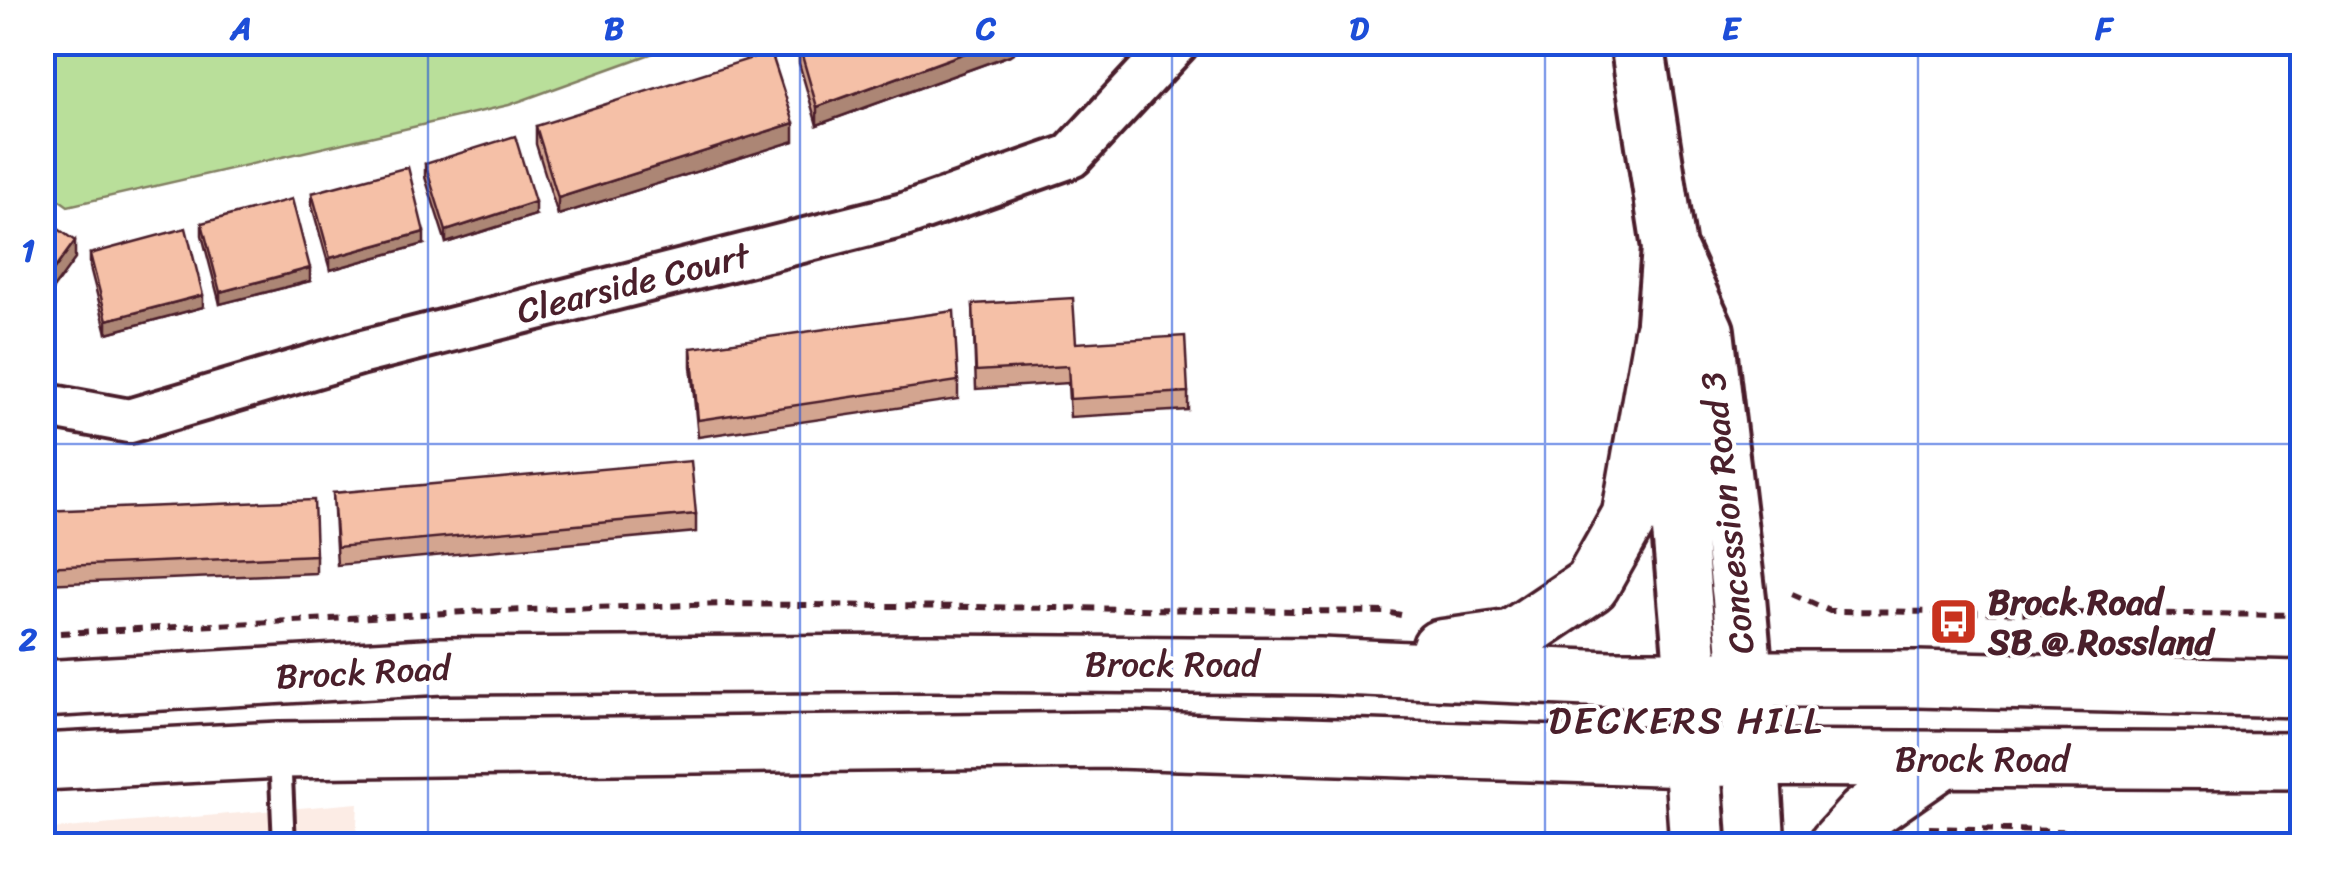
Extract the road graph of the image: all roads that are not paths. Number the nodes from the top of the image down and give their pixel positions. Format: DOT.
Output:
graph roads {
  1 [pos="1177,42"];
  2 [pos="1637,42"];
  3 [pos="1669,248"];
  4 [pos="1662,334"];
  5 [pos="42,406"];
  6 [pos="1320,666"];
  7 [pos="1746,678"];
  8 [pos="1692,679"];
  9 [pos="42,689"];
  10 [pos="2302,689"];
  11 [pos="280,750"];
  12 [pos="1751,757"];
  13 [pos="1692,758"];
  14 [pos="1944,759"];
  15 [pos="2302,761"];
  16 [pos="42,762"];
  17 [pos="284,846"];
  18 [pos="1698,846"];
  19 [pos="1757,846"];
  20 [pos="1836,846"];
  1 -- 5 [label="street, Clearside Court"];
  2 -- 3 [label="street, Concession Road 3"];
  3 -- 4 [label="street, Concession Road 3"];
  3 -- 7 [label="street, Concession Road 3"];
  4 -- 6 [label="main road"];
  4 -- 8 [label="street, Concession Road 3"];
  6 -- 8 [label="main road, Brock Road"];
  6 -- 9 [label="main road, Brock Road"];
  7 -- 8 [label="main road, Brock Road"];
  7 -- 10 [label="main road, Brock Road"];
  7 -- 12 [label="main road, Concession Road 3"];
  8 -- 13 [label="main road, Concession Road 3"];
  11 -- 13 [label="main road, Brock Road"];
  11 -- 16 [label="main road, Brock Road"];
  11 -- 17 [label="lane"];
  12 -- 13 [label="main road, Brock Road"];
  12 -- 14 [label="main road, Brock Road"];
  12 -- 19 [label="main road, Concession Road 3"];
  13 -- 18 [label="main road, Concession Road 3"];
  14 -- 15 [label="main road, Brock Road"];
  14 -- 20 [label="main road"];
}
